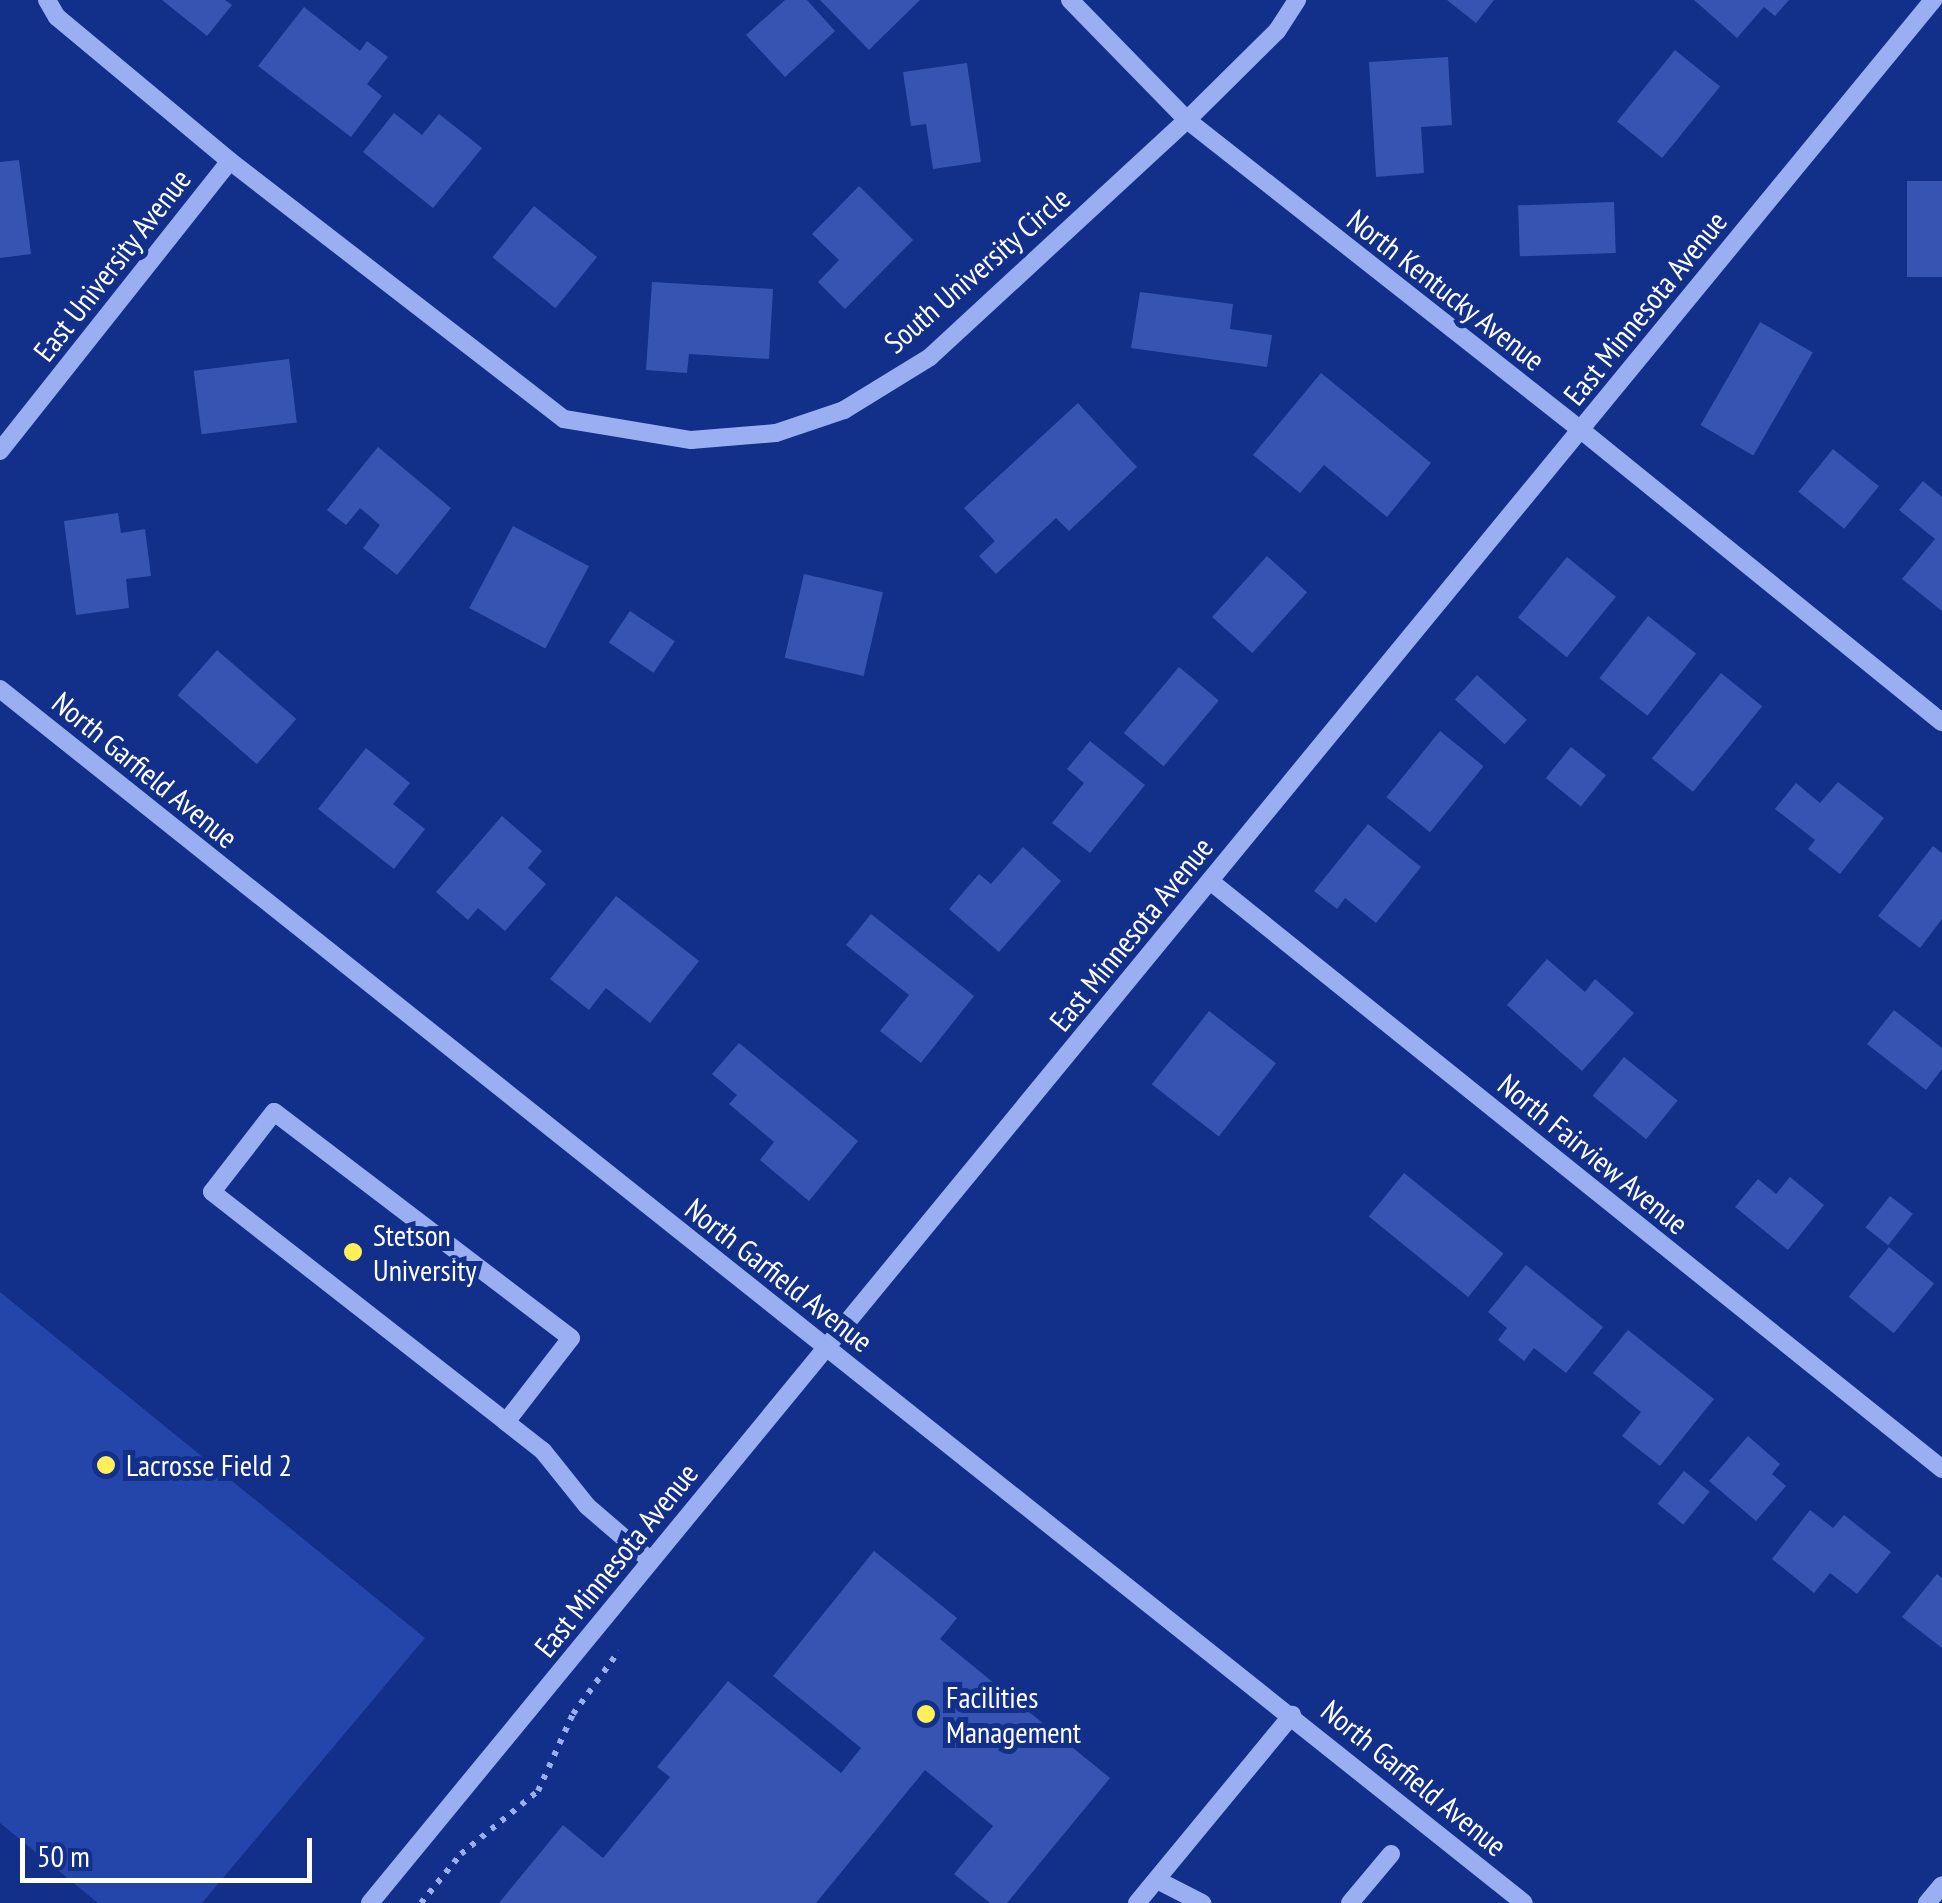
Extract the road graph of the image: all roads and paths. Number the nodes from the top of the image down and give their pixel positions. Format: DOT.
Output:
graph roads {
  1 [pos="47,0"];
  2 [pos="1070,0"];
  3 [pos="1297,0"];
  4 [pos="1933,0"];
  5 [pos="1187,120"];
  6 [pos="230,161"];
  7 [pos="1581,430"];
  8 [pos="0,451"];
  9 [pos="0,690"];
  10 [pos="1942,722"];
  11 [pos="1210,881"];
  12 [pos="826,1348"];
  13 [pos="506,1422"];
  14 [pos="1942,1469"];
  15 [pos="651,1562"];
  16 [pos="625,1642"];
  17 [pos="1292,1715"];
  18 [pos="1390,1854"];
  19 [pos="1157,1880"];
  20 [pos="1942,1885"];
  21 [pos="370,1903"];
  22 [pos="421,1903"];
  23 [pos="1138,1903"];
  24 [pos="1202,1903"];
  25 [pos="1350,1903"];
  26 [pos="1524,1903"];
  27 [pos="1927,1903"];
  1 -- 6 [label="street, South University Circle"];
  2 -- 5 [label="street, North Kentucky Avenue"];
  3 -- 5 [label="street, South University Circle"];
  4 -- 7 [label="street, East Minnesota Avenue"];
  5 -- 6 [label="street, South University Circle"];
  5 -- 7 [label="street, North Kentucky Avenue"];
  6 -- 8 [label="street, East University Avenue"];
  7 -- 10 [label="street, North Kentucky Avenue"];
  7 -- 11 [label="street, East Minnesota Avenue"];
  9 -- 12 [label="street, North Garfield Avenue"];
  11 -- 12 [label="street, East Minnesota Avenue"];
  11 -- 14 [label="street, North Fairview Avenue"];
  12 -- 15 [label="street, East Minnesota Avenue"];
  12 -- 17 [label="street, North Garfield Avenue"];
  13 -- 13 [label="street"];
  13 -- 15 [label="street"];
  15 -- 21 [label="street, East Minnesota Avenue"];
  16 -- 22 [label="path"];
  17 -- 19 [label="street"];
  17 -- 26 [label="street, North Garfield Avenue"];
  18 -- 25 [label="street"];
  19 -- 23 [label="street"];
  19 -- 24 [label="street"];
  20 -- 27 [label="street"];
}
